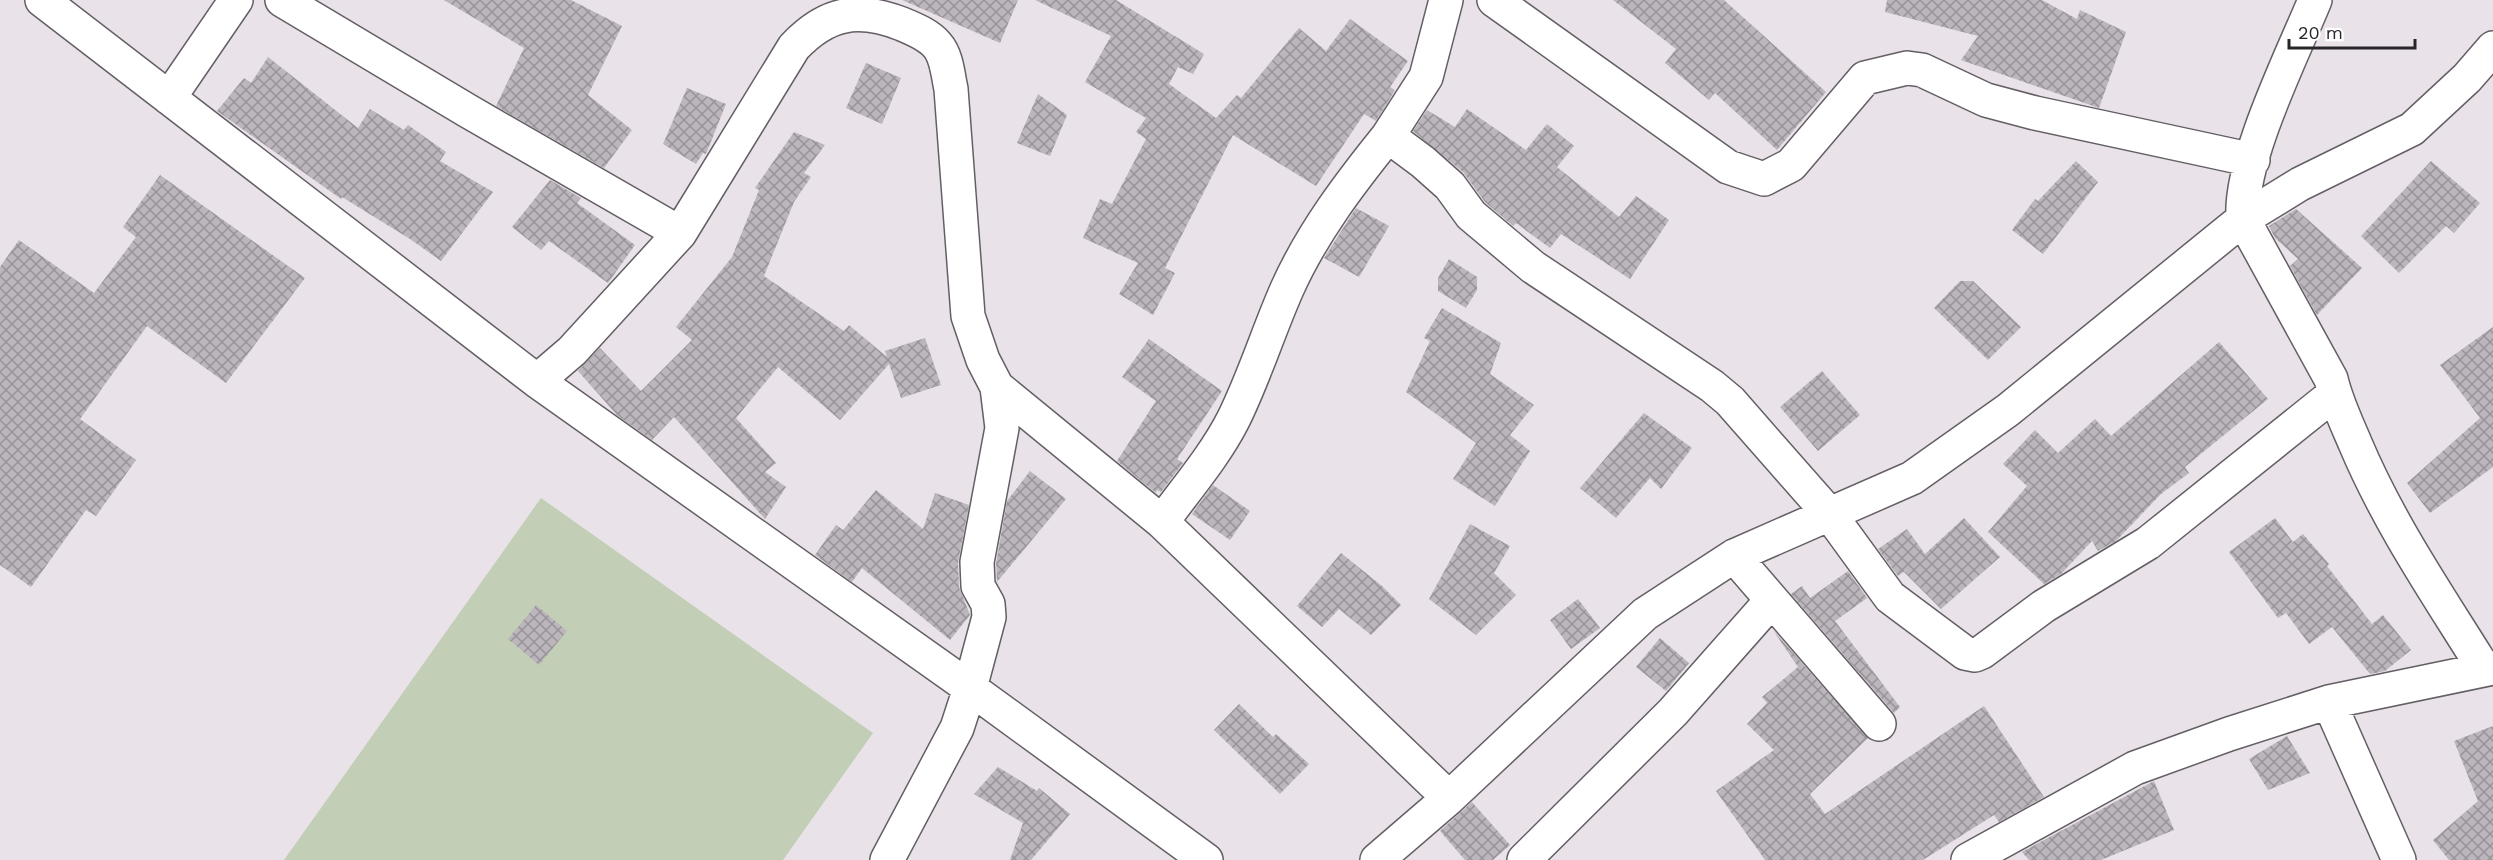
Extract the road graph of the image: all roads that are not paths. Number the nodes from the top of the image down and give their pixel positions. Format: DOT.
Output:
graph roads {
  1 [pos="42,0"];
  2 [pos="236,0"];
  3 [pos="282,0"];
  4 [pos="1446,0"];
  5 [pos="1494,0"];
  6 [pos="2315,0"];
  7 [pos="2493,48"];
  8 [pos="169,98"];
  9 [pos="1388,136"];
  10 [pos="2253,160"];
  11 [pos="2243,219"];
  12 [pos="680,233"];
  13 [pos="537,381"];
  14 [pos="997,387"];
  15 [pos="2334,394"];
  16 [pos="1831,516"];
  17 [pos="1162,522"];
  18 [pos="1734,556"];
  19 [pos="1772,600"];
  20 [pos="2488,668"];
  21 [pos="970,688"];
  22 [pos="2329,702"];
  23 [pos="1879,724"];
  24 [pos="1449,798"];
  25 [pos="887,860"];
  26 [pos="1206,860"];
  27 [pos="1377,860"];
  28 [pos="1524,860"];
  29 [pos="1968,860"];
  30 [pos="2399,860"];
  1 -- 8 [label="street"];
  2 -- 8 [label="street"];
  3 -- 12 [label="street"];
  4 -- 9 [label="street"];
  5 -- 10 [label="street"];
  6 -- 10 [label="street"];
  7 -- 11 [label="street"];
  8 -- 13 [label="street"];
  9 -- 16 [label="street"];
  9 -- 17 [label="street"];
  10 -- 11 [label="street"];
  11 -- 15 [label="street"];
  11 -- 16 [label="street"];
  12 -- 13 [label="street"];
  12 -- 14 [label="street"];
  13 -- 21 [label="street"];
  14 -- 17 [label="street"];
  14 -- 21 [label="street"];
  15 -- 16 [label="street"];
  15 -- 20 [label="street"];
  16 -- 18 [label="street"];
  17 -- 24 [label="street"];
  18 -- 19 [label="street"];
  18 -- 24 [label="street"];
  19 -- 23 [label="street"];
  19 -- 28 [label="street"];
  20 -- 22 [label="street"];
  21 -- 25 [label="street"];
  21 -- 26 [label="street"];
  22 -- 29 [label="street"];
  22 -- 30 [label="street"];
  24 -- 27 [label="street"];
}
